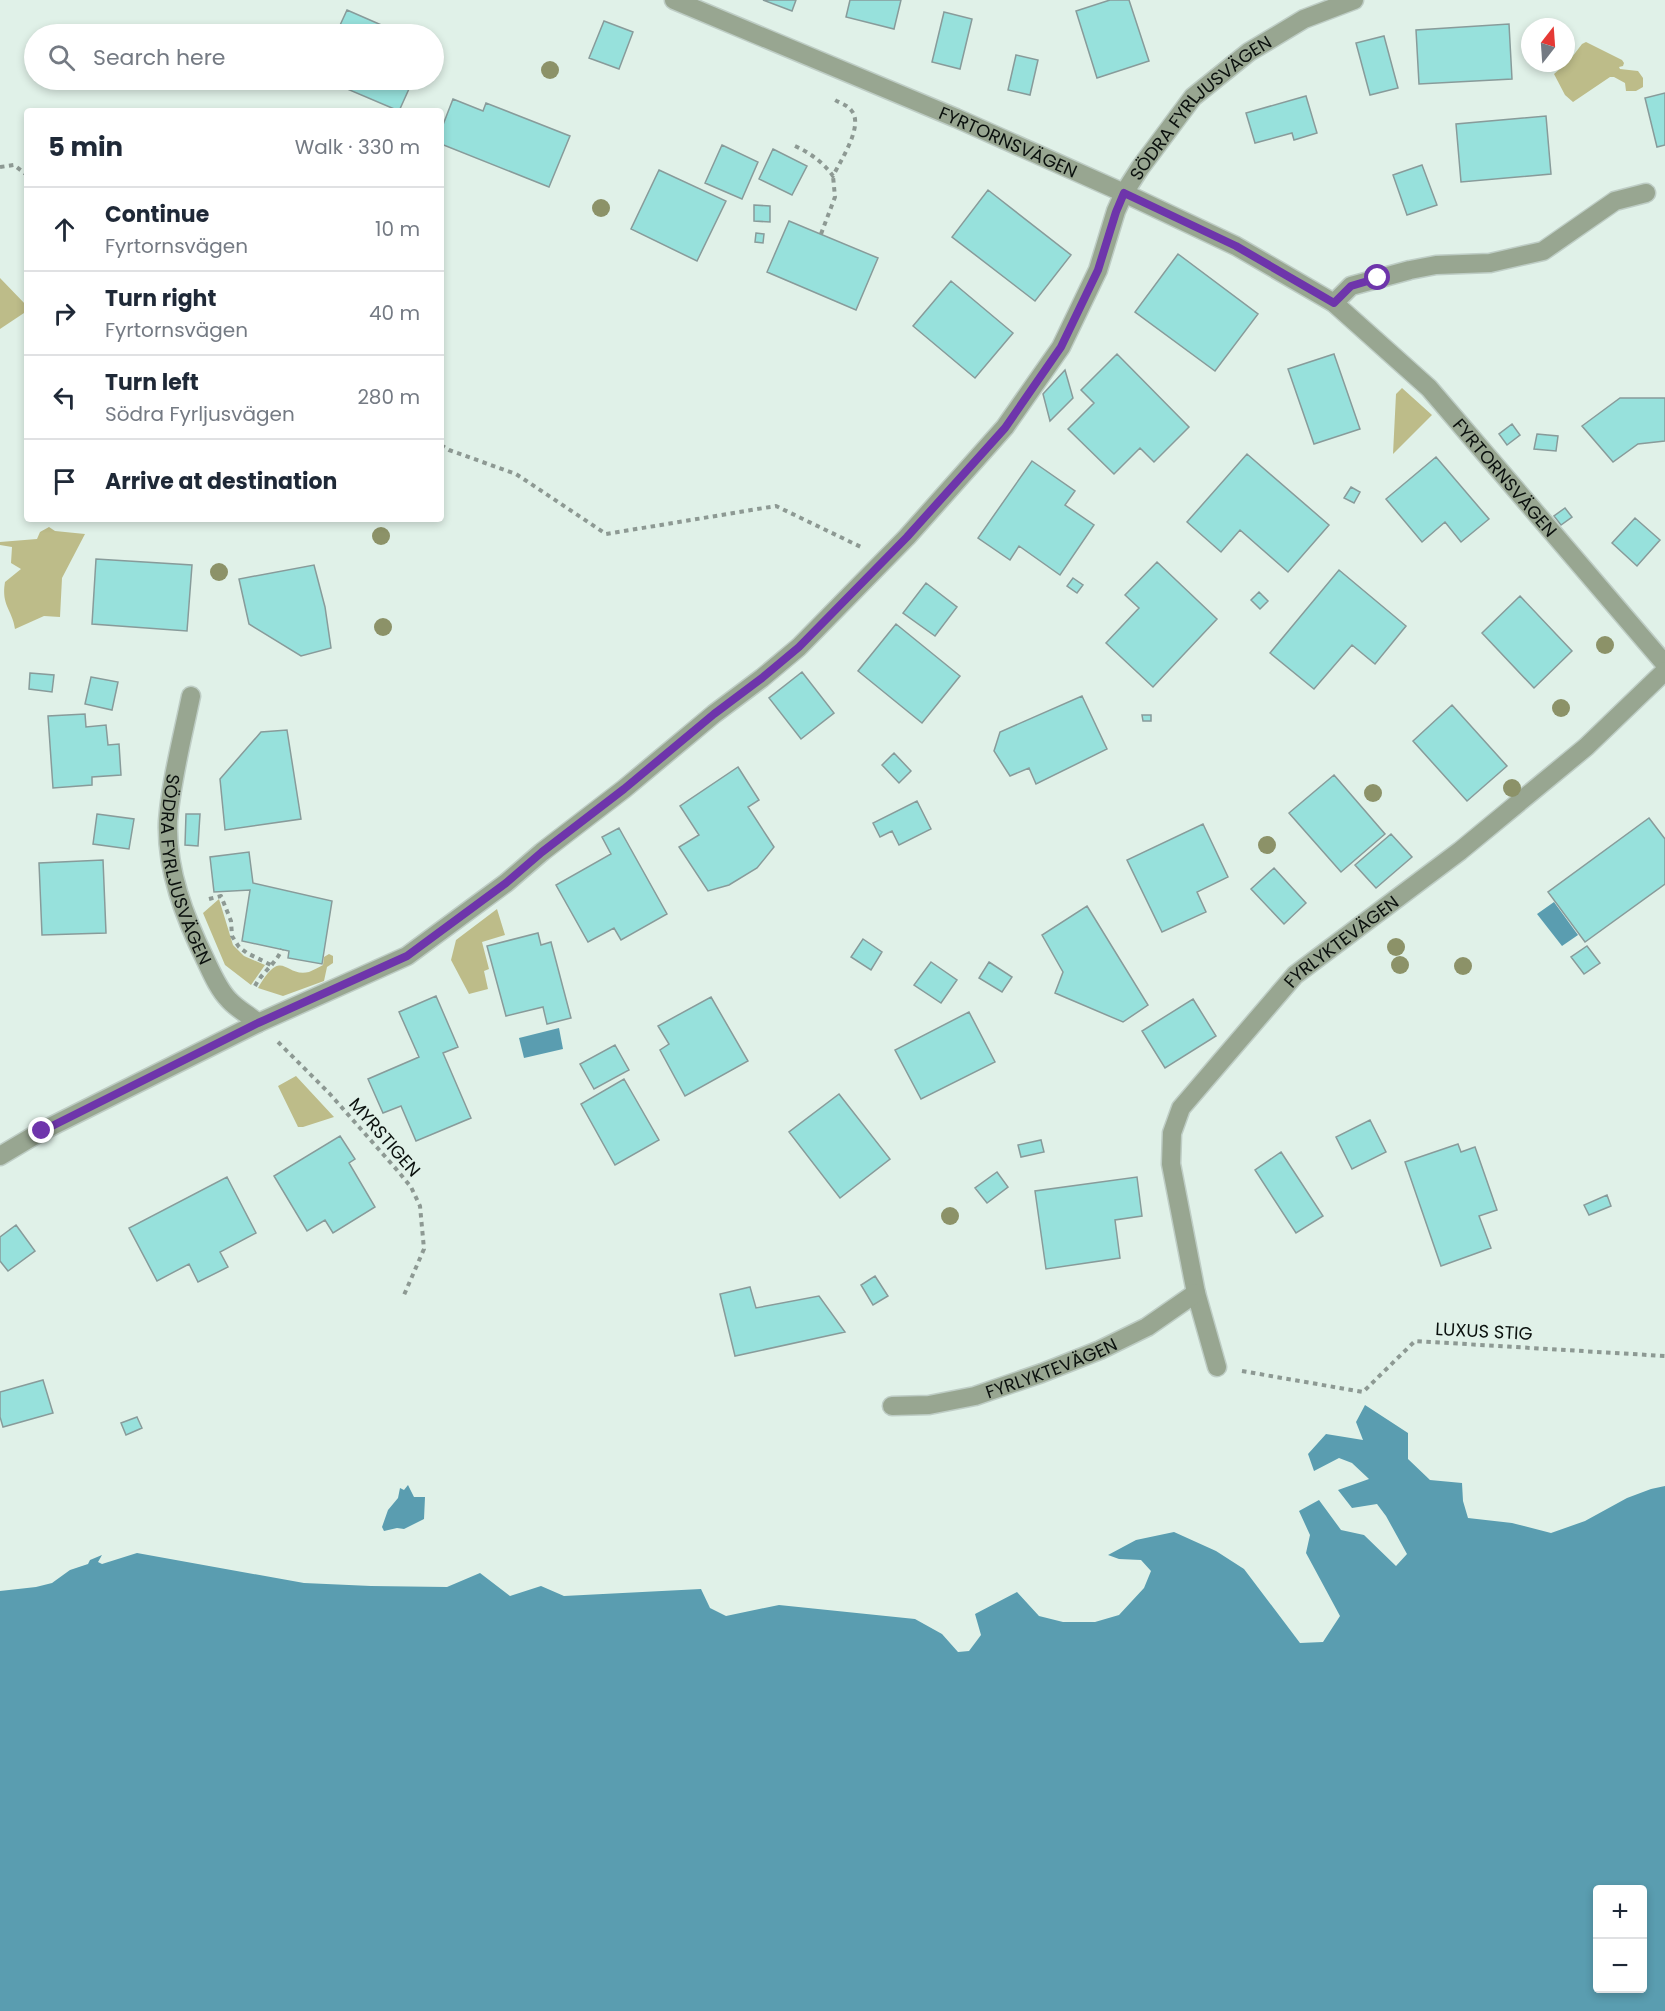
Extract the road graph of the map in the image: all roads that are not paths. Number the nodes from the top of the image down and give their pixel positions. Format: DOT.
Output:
graph roads {
  1 [pos="674,0"];
  2 [pos="1354,0"];
  3 [pos="1124,193"];
  4 [pos="1646,193"];
  5 [pos="1334,303"];
  6 [pos="1665,664"];
  7 [pos="1665,671"];
  8 [pos="191,696"];
  9 [pos="251,1017"];
  10 [pos="0,1156"];
  11 [pos="1196,1293"];
  12 [pos="1217,1367"];
  13 [pos="892,1406"];
  1 -- 3 [label="street, FYRTORNSVÄGEN"];
  2 -- 3 [label="street, SÖDRA FYRLJUSVÄGEN"];
  3 -- 5 [label="street, FYRTORNSVÄGEN"];
  3 -- 9 [label="street, SÖDRA FYRLJUSVÄGEN"];
  4 -- 5 [label="street"];
  5 -- 6 [label="street, FYRTORNSVÄGEN"];
  7 -- 11 [label="street, FYRLYKTEVÄGEN"];
  8 -- 9 [label="street, SÖDRA FYRLJUSVÄGEN"];
  9 -- 10 [label="street, SÖDRA FYRLJUSVÄGEN"];
  11 -- 12 [label="street, FYRLYKTEVÄGEN"];
  11 -- 13 [label="street, FYRLYKTEVÄGEN"];
}
